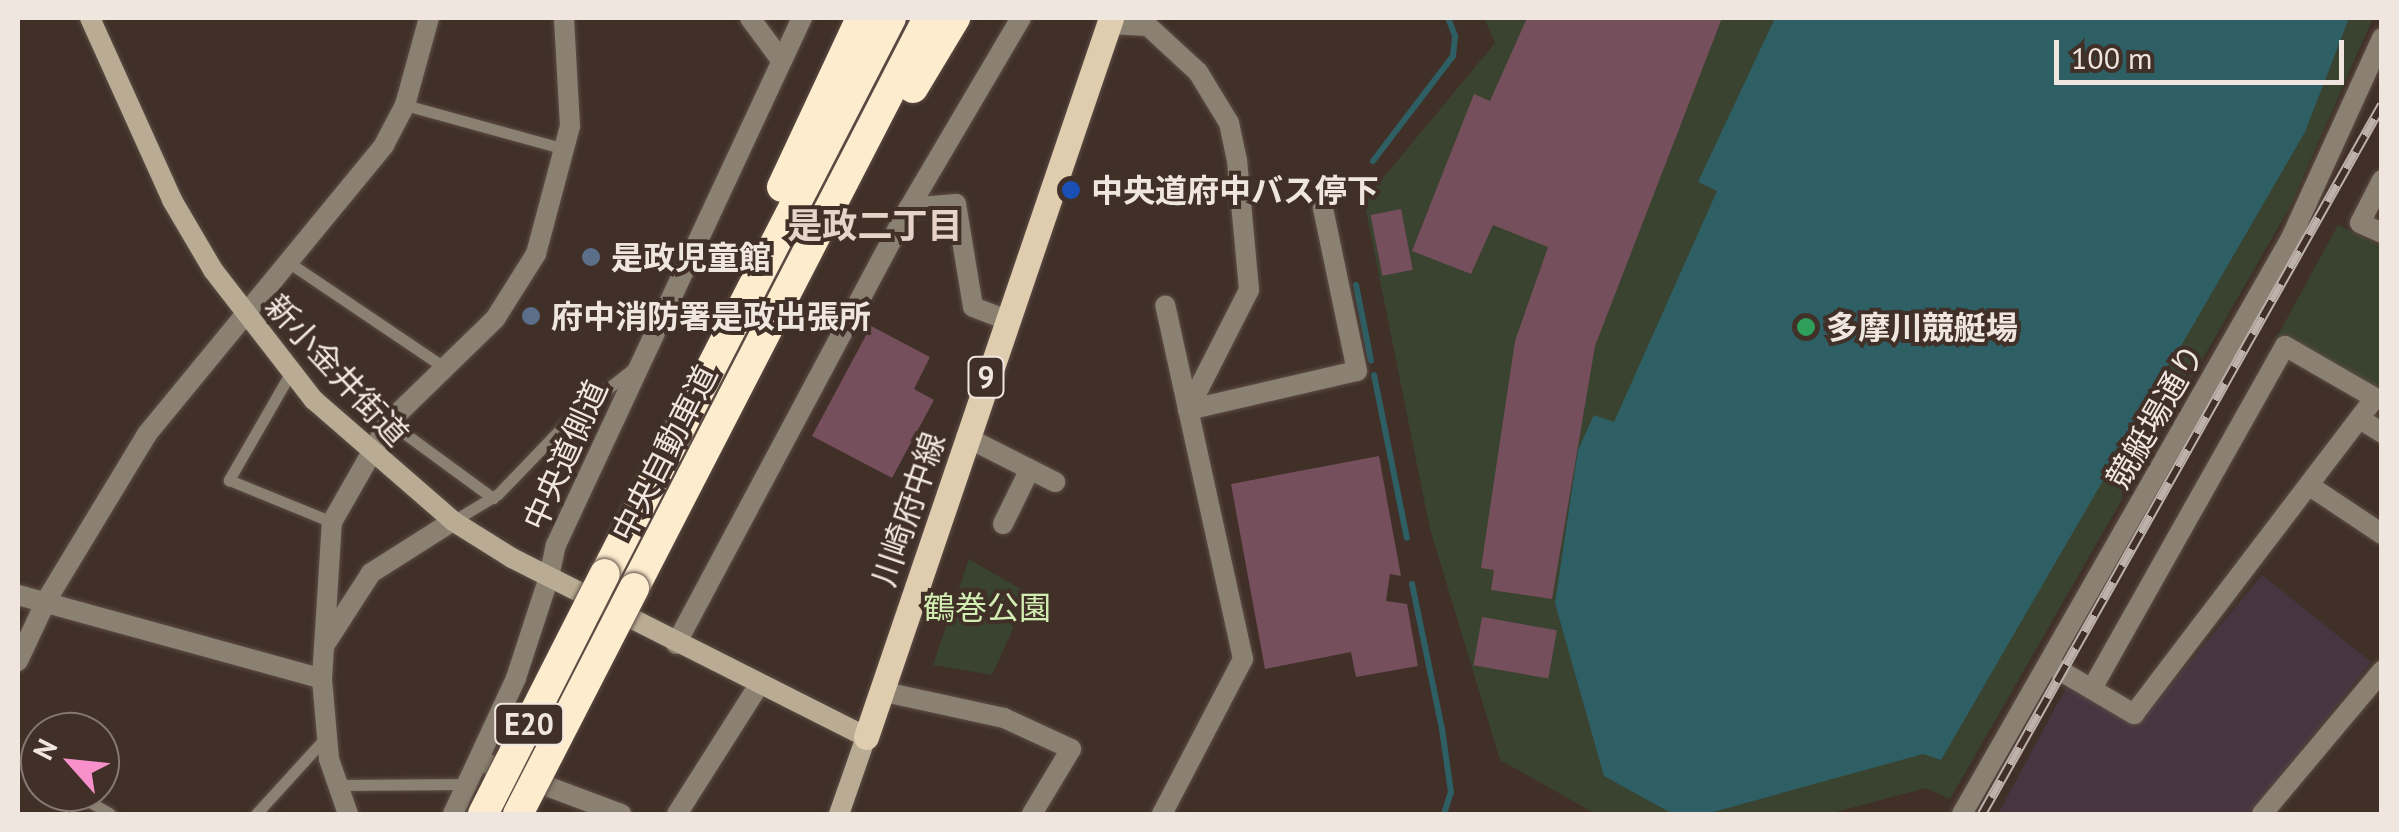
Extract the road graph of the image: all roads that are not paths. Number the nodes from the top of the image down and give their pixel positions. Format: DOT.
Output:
graph roads {
  1 [pos="90,18"];
  2 [pos="429,18"];
  3 [pos="564,18"];
  4 [pos="750,18"];
  5 [pos="802,18"];
  6 [pos="861,18"];
  7 [pos="892,18"];
  8 [pos="928,18"];
  9 [pos="954,18"];
  10 [pos="1020,18"];
  11 [pos="1110,21"];
  12 [pos="1153,22"];
  13 [pos="2382,38"];
  14 [pos="781,60"];
  15 [pos="405,106"];
  16 [pos="565,149"];
  17 [pos="2382,180"];
  18 [pos="909,208"];
  19 [pos="1322,208"];
  20 [pos="2382,233"];
  21 [pos="288,262"];
  22 [pos="1165,305"];
  23 [pos="246,319"];
  24 [pos="1006,320"];
  25 [pos="637,365"];
  26 [pos="442,366"];
  27 [pos="290,372"];
  28 [pos="1188,410"];
  29 [pos="2360,420"];
  30 [pos="389,422"];
  31 [pos="2382,433"];
  32 [pos="966,437"];
  33 [pos="366,452"];
  34 [pos="1030,469"];
  35 [pos="1055,482"];
  36 [pos="2310,486"];
  37 [pos="492,498"];
  38 [pos="634,519"];
  39 [pos="452,521"];
  40 [pos="332,522"];
  41 [pos="669,522"];
  42 [pos="1002,524"];
  43 [pos="2382,534"];
  44 [pos="549,578"];
  45 [pos="18,595"];
  46 [pos="46,601"];
  47 [pos="676,644"];
  48 [pos="323,648"];
  49 [pos="18,661"];
  50 [pos="2048,664"];
  51 [pos="2382,672"];
  52 [pos="322,679"];
  53 [pos="760,686"];
  54 [pos="2092,688"];
  55 [pos="880,692"];
  56 [pos="866,737"];
  57 [pos="326,738"];
  58 [pos="480,760"];
  59 [pos="469,784"];
  60 [pos="338,785"];
  61 [pos="256,814"];
  62 [pos="348,814"];
  63 [pos="453,814"];
  64 [pos="483,814"];
  65 [pos="518,814"];
  66 [pos="621,814"];
  67 [pos="677,814"];
  68 [pos="839,814"];
  69 [pos="1032,814"];
  70 [pos="1162,814"];
  71 [pos="1962,814"];
  72 [pos="2262,814"];
  1 -- 23 [label="main road, 新小金井街道"];
  2 -- 15 [label="street"];
  3 -- 16 [label="street"];
  4 -- 14 [label="street"];
  5 -- 14 [label="street, 中央道側道"];
  6 -- 38 [label="highway"];
  7 -- 38 [label="highway, 中央自動車道 / E20"];
  8 -- 41 [label="highway, 中央自動車道 / E20"];
  9 -- 41 [label="highway"];
  10 -- 18 [label="street"];
  11 -- 12 [label="street"];
  11 -- 24 [label="main road, 川崎府中線 / 9"];
  12 -- 28 [label="street"];
  13 -- 50 [label="street, 競艇場通り"];
  14 -- 25 [label="street, 中央道側道"];
  15 -- 16 [label="lane"];
  15 -- 21 [label="street"];
  16 -- 26 [label="street"];
  17 -- 20 [label="street"];
  18 -- 24 [label="street"];
  18 -- 47 [label="street"];
  19 -- 28 [label="street"];
  21 -- 23 [label="street"];
  21 -- 26 [label="lane"];
  22 -- 28 [label="street"];
  23 -- 27 [label="main road, 新小金井街道"];
  23 -- 46 [label="street"];
  24 -- 32 [label="main road, 川崎府中線 / 9"];
  25 -- 37 [label="lane"];
  25 -- 44 [label="street, 中央道側道"];
  26 -- 30 [label="street"];
  27 -- 33 [label="main road, 新小金井街道"];
  27 -- 40 [label="lane"];
  28 -- 70 [label="street"];
  29 -- 31 [label="street"];
  29 -- 36 [label="street"];
  29 -- 54 [label="street"];
  30 -- 33 [label="street"];
  30 -- 37 [label="lane"];
  32 -- 34 [label="street"];
  32 -- 55 [label="main road, 川崎府中線 / 9"];
  33 -- 39 [label="main road, 新小金井街道"];
  33 -- 40 [label="street"];
  34 -- 35 [label="street"];
  34 -- 42 [label="street"];
  36 -- 43 [label="street"];
  36 -- 54 [label="street"];
  37 -- 39 [label="lane"];
  38 -- 64 [label="highway, 中央自動車道 / E20, bridge"];
  39 -- 44 [label="main road, 新小金井街道"];
  39 -- 48 [label="street"];
  40 -- 48 [label="street"];
  41 -- 65 [label="highway, 中央自動車道 / E20, bridge"];
  44 -- 47 [label="main road, 新小金井街道"];
  44 -- 58 [label="street, 中央道側道"];
  45 -- 46 [label="street"];
  46 -- 49 [label="street"];
  46 -- 52 [label="street"];
  47 -- 53 [label="main road, 新小金井街道"];
  48 -- 52 [label="street"];
  50 -- 54 [label="street"];
  50 -- 71 [label="street, 競艇場通り"];
  51 -- 72 [label="street"];
  52 -- 57 [label="street"];
  53 -- 56 [label="main road, 新小金井街道"];
  53 -- 67 [label="street"];
  55 -- 56 [label="main road, 川崎府中線 / 9"];
  55 -- 69 [label="street"];
  56 -- 68 [label="main road"];
  57 -- 60 [label="street"];
  57 -- 61 [label="lane"];
  58 -- 59 [label="street, 中央道側道"];
  58 -- 66 [label="street"];
  59 -- 60 [label="lane"];
  59 -- 63 [label="street, 中央道側道"];
  60 -- 62 [label="street"];
}
